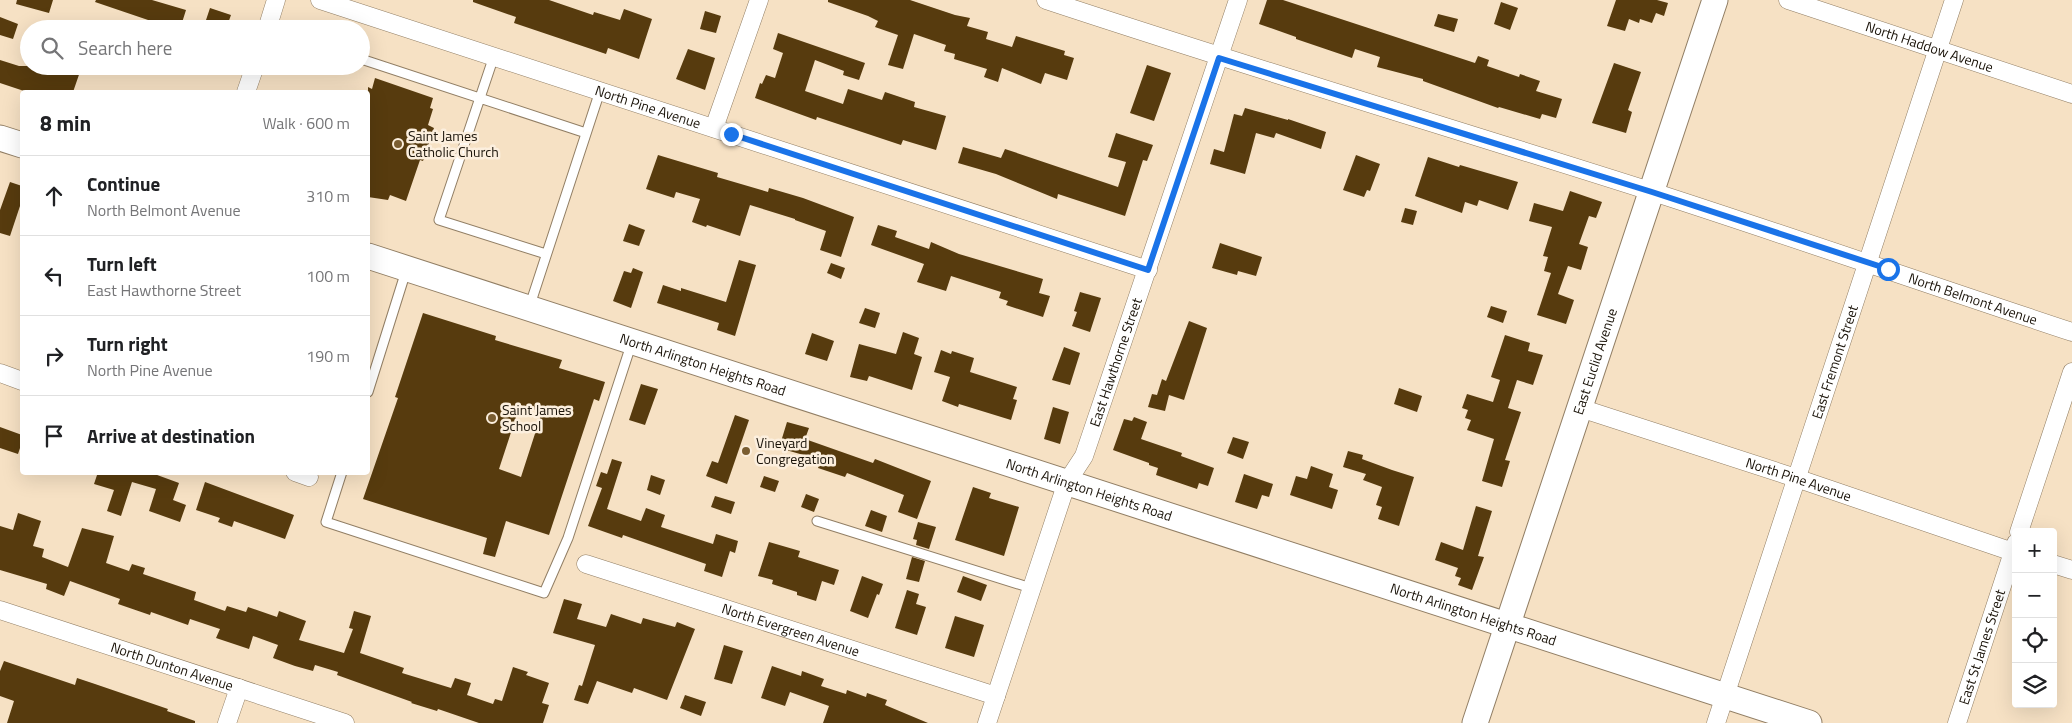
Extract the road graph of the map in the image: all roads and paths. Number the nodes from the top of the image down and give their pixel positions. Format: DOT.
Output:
graph roads {
  1 [pos="276,0"];
  2 [pos="320,0"];
  3 [pos="759,0"];
  4 [pos="1046,0"];
  5 [pos="1238,0"];
  6 [pos="1715,0"];
  7 [pos="1788,0"];
  8 [pos="1954,0"];
  9 [pos="270,20"];
  10 [pos="1938,48"];
  11 [pos="494,56"];
  12 [pos="1219,58"];
  13 [pos="370,62"];
  14 [pos="252,75"];
  15 [pos="247,90"];
  16 [pos="600,91"];
  17 [pos="2072,94"];
  18 [pos="480,98"];
  19 [pos="714,128"];
  20 [pos="586,133"];
  21 [pos="0,138"];
  22 [pos="20,144"];
  23 [pos="1652,192"];
  24 [pos="546,254"];
  25 [pos="370,257"];
  26 [pos="1868,262"];
  27 [pos="407,269"];
  28 [pos="1148,270"];
  29 [pos="529,308"];
  30 [pos="2072,332"];
  31 [pos="632,341"];
  32 [pos="2072,372"];
  33 [pos="0,373"];
  34 [pos="20,380"];
  35 [pos="370,386"];
  36 [pos="1580,408"];
  37 [pos="341,475"];
  38 [pos="1796,478"];
  39 [pos="1067,482"];
  40 [pos="818,521"];
  41 [pos="2021,528"];
  42 [pos="2012,548"];
  43 [pos="2012,558"];
  44 [pos="586,564"];
  45 [pos="2057,565"];
  46 [pos="2072,570"];
  47 [pos="1031,588"];
  48 [pos="0,610"];
  49 [pos="1509,624"];
  50 [pos="239,688"];
  51 [pos="1725,695"];
  52 [pos="996,696"];
  53 [pos="227,723"];
  54 [pos="345,723"];
  55 [pos="987,723"];
  56 [pos="1475,723"];
  57 [pos="1716,723"];
  58 [pos="1809,723"];
  59 [pos="1957,723"];
  1 -- 9 [label="street"];
  2 -- 11 [label="street, North Pine Avenue"];
  3 -- 19 [label="street"];
  4 -- 12 [label="street, North Belmont Avenue"];
  5 -- 12 [label="street, East Hawthorne Street"];
  6 -- 23 [label="main road, East Euclid Avenue"];
  7 -- 10 [label="street, North Haddow Avenue"];
  8 -- 10 [label="street, East Fremont Street"];
  10 -- 17 [label="street, North Haddow Avenue"];
  10 -- 26 [label="street, East Fremont Street"];
  11 -- 16 [label="street, North Pine Avenue"];
  11 -- 18 [label="lane"];
  12 -- 23 [label="street, North Belmont Avenue"];
  12 -- 28 [label="street, East Hawthorne Street"];
  13 -- 18 [label="lane"];
  14 -- 15 [label="street"];
  16 -- 19 [label="street, North Pine Avenue"];
  16 -- 20 [label="lane"];
  18 -- 20 [label="lane"];
  18 -- 24 [label="lane"];
  19 -- 28 [label="street, North Pine Avenue"];
  20 -- 24 [label="lane"];
  21 -- 22 [label="main road"];
  23 -- 26 [label="street, North Belmont Avenue"];
  23 -- 36 [label="main road, East Euclid Avenue"];
  24 -- 29 [label="lane"];
  25 -- 27 [label="main road, North Arlington Heights Road"];
  26 -- 30 [label="street, North Belmont Avenue"];
  26 -- 38 [label="street, East Fremont Street"];
  27 -- 29 [label="main road, North Arlington Heights Road"];
  27 -- 35 [label="lane"];
  28 -- 39 [label="street, East Hawthorne Street"];
  29 -- 31 [label="main road, North Arlington Heights Road"];
  31 -- 37 [label="lane"];
  31 -- 39 [label="main road, North Arlington Heights Road"];
  32 -- 41 [label="street"];
  33 -- 34 [label="street"];
  36 -- 38 [label="street, North Pine Avenue"];
  36 -- 49 [label="main road, East Euclid Avenue"];
  38 -- 42 [label="street, North Pine Avenue"];
  38 -- 51 [label="street, East Fremont Street"];
  39 -- 47 [label="street, East Hawthorne Street"];
  39 -- 49 [label="main road, North Arlington Heights Road"];
  40 -- 47 [label="lane"];
  43 -- 59 [label="street, East St James Street"];
  44 -- 52 [label="street, North Evergreen Avenue"];
  45 -- 46 [label="street"];
  47 -- 52 [label="street, East Hawthorne Street"];
  48 -- 50 [label="street, North Dunton Avenue"];
  49 -- 51 [label="main road, North Arlington Heights Road"];
  49 -- 56 [label="main road, East Euclid Avenue"];
  50 -- 53 [label="street"];
  50 -- 54 [label="street, North Dunton Avenue"];
  51 -- 57 [label="street, East Fremont Street"];
  51 -- 58 [label="main road, North Arlington Heights Road"];
  52 -- 55 [label="street, East Hawthorne Street"];
}
